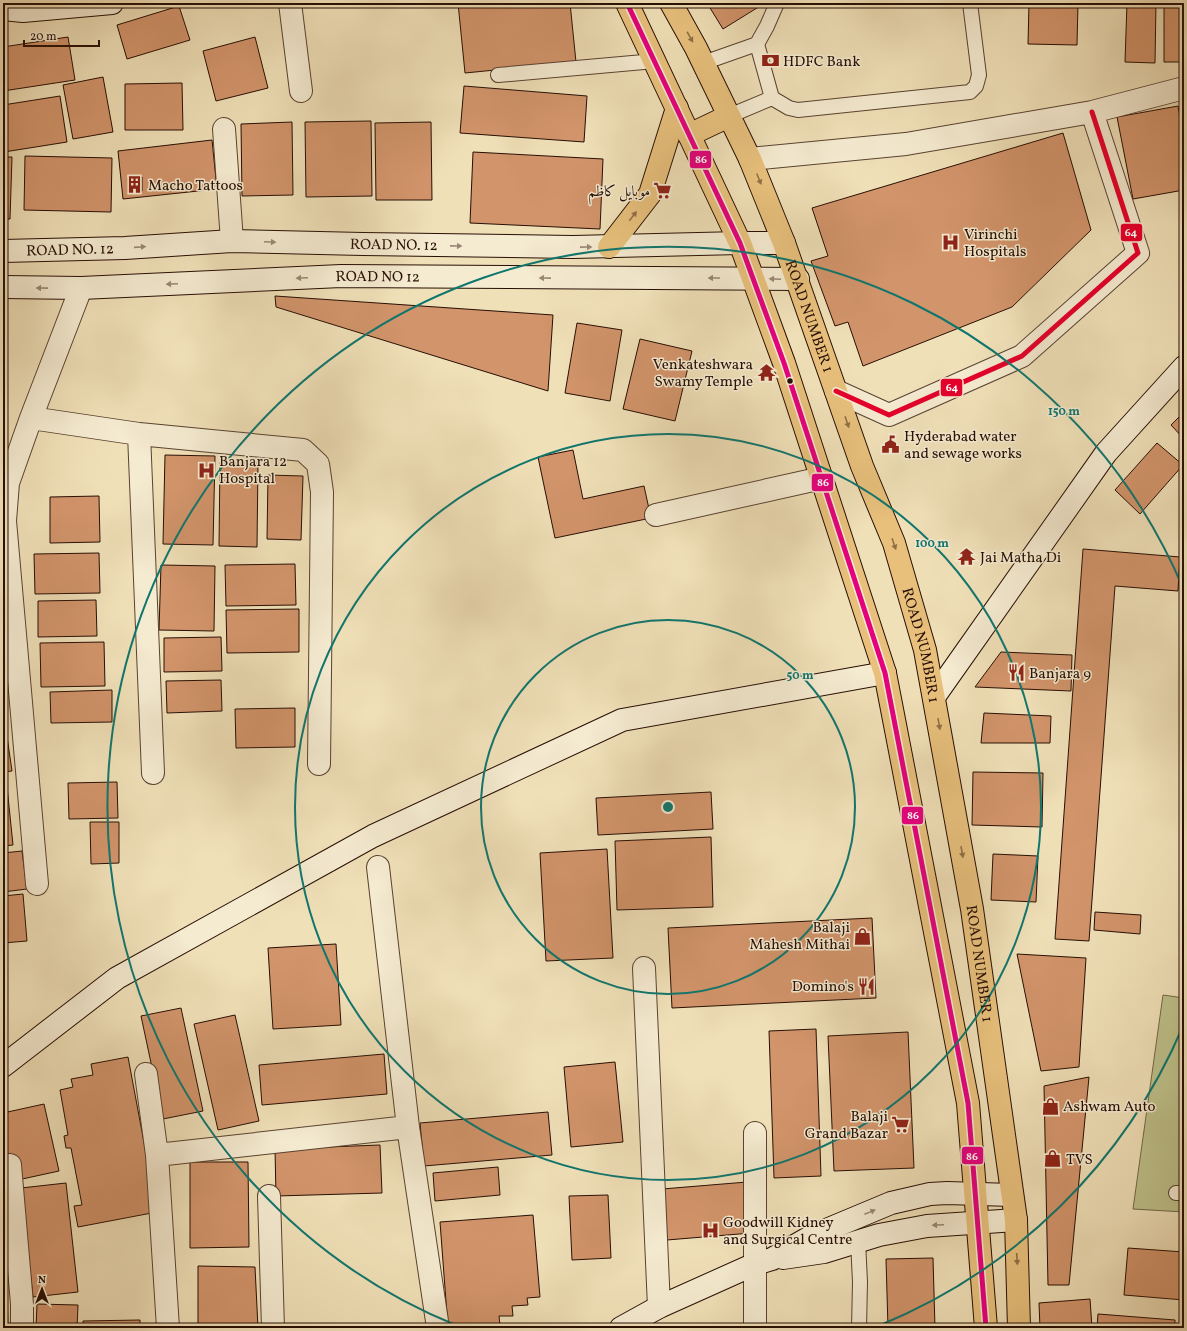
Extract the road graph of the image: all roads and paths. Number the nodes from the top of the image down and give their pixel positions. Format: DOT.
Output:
graph roads {
  1 [pos="112,3"];
  2 [pos="290,3"];
  3 [pos="627,3"];
  4 [pos="671,3"];
  5 [pos="777,3"];
  6 [pos="970,3"];
  7 [pos="3,9"];
  8 [pos="757,44"];
  9 [pos="655,61"];
  10 [pos="703,63"];
  11 [pos="498,75"];
  12 [pos="1184,88"];
  13 [pos="301,91"];
  14 [pos="772,98"];
  15 [pos="677,108"];
  16 [pos="1092,112"];
  17 [pos="729,116"];
  18 [pos="224,129"];
  19 [pos="689,135"];
  20 [pos="750,159"];
  21 [pos="232,241"];
  22 [pos="740,243"];
  23 [pos="784,243"];
  24 [pos="610,247"];
  25 [pos="3,251"];
  26 [pos="753,278"];
  27 [pos="798,279"];
  28 [pos="3,287"];
  29 [pos="81,288"];
  30 [pos="1184,367"];
  31 [pos="836,391"];
  32 [pos="31,418"];
  33 [pos="139,434"];
  34 [pos="822,478"];
  35 [pos="656,515"];
  36 [pos="885,673"];
  37 [pos="934,697"];
  38 [pos="319,764"];
  39 [pos="153,773"];
  40 [pos="378,867"];
  41 [pos="37,884"];
  42 [pos="644,968"];
  43 [pos="3,1066"];
  44 [pos="146,1074"];
  45 [pos="408,1127"];
  46 [pos="755,1133"];
  47 [pos="157,1155"];
  48 [pos="10,1165"];
  49 [pos="976,1194"];
  50 [pos="269,1196"];
  51 [pos="1012,1196"];
  52 [pos="1016,1220"];
  53 [pos="977,1223"];
  54 [pos="858,1241"];
  55 [pos="764,1262"];
  56 [pos="659,1307"];
  57 [pos="22,1328"];
  58 [pos="168,1328"];
  59 [pos="273,1328"];
  60 [pos="438,1328"];
  61 [pos="621,1328"];
  62 [pos="755,1328"];
  63 [pos="859,1328"];
  64 [pos="986,1328"];
  65 [pos="1019,1328"];
  1 -- 7 [label="street"];
  2 -- 13 [label="street"];
  3 -- 9 [label="main road"];
  4 -- 10 [label="main road, ROAD NUMBER 1, one-way"];
  5 -- 8 [label="lane"];
  6 -- 14 [label="lane"];
  8 -- 10 [label="lane"];
  8 -- 14 [label="lane"];
  9 -- 11 [label="lane"];
  9 -- 15 [label="main road"];
  10 -- 17 [label="main road, ROAD NUMBER 1"];
  12 -- 16 [label="street"];
  14 -- 17 [label="lane"];
  15 -- 19 [label="main road"];
  24 -- 15 [label="main road, one-way"];
  16 -- 20 [label="street"];
  16 -- 31 [label="street"];
  17 -- 19 [label="main road"];
  17 -- 20 [label="main road, ROAD NUMBER 1"];
  18 -- 21 [label="street"];
  19 -- 22 [label="main road"];
  20 -- 23 [label="main road, ROAD NUMBER 1, one-way"];
  21 -- 24 [label="street, ROAD NO. 12, one-way"];
  25 -- 21 [label="street, ROAD NO. 12, one-way"];
  22 -- 23 [label="street, ROAD NO. 12"];
  22 -- 24 [label="street, ROAD NO. 12"];
  22 -- 26 [label="main road"];
  23 -- 27 [label="main road, ROAD NUMBER 1"];
  27 -- 26 [label="street, ROAD NO 12, one-way"];
  26 -- 29 [label="street, ROAD NO 12, one-way"];
  26 -- 34 [label="main road"];
  27 -- 31 [label="main road, ROAD NUMBER 1"];
  29 -- 28 [label="street, ROAD NO 12, one-way"];
  29 -- 32 [label="street"];
  30 -- 37 [label="street"];
  31 -- 37 [label="main road, ROAD NUMBER 1, one-way"];
  32 -- 33 [label="street"];
  32 -- 41 [label="street"];
  33 -- 38 [label="street"];
  33 -- 39 [label="street"];
  34 -- 35 [label="street"];
  34 -- 36 [label="main road"];
  36 -- 43 [label="street"];
  36 -- 49 [label="main road"];
  37 -- 51 [label="main road, ROAD NUMBER 1, one-way"];
  40 -- 45 [label="street"];
  42 -- 56 [label="street"];
  44 -- 47 [label="street"];
  45 -- 47 [label="street"];
  45 -- 60 [label="street"];
  46 -- 55 [label="street"];
  47 -- 58 [label="street"];
  48 -- 57 [label="street"];
  49 -- 51 [label="street"];
  49 -- 53 [label="main road"];
  55 -- 49 [label="street, one-way"];
  50 -- 59 [label="street"];
  51 -- 52 [label="main road, ROAD NUMBER 1"];
  52 -- 53 [label="street"];
  52 -- 65 [label="main road, ROAD NUMBER 1, one-way"];
  53 -- 54 [label="street, one-way"];
  53 -- 64 [label="main road"];
  54 -- 55 [label="street"];
  54 -- 63 [label="lane"];
  55 -- 56 [label="street"];
  55 -- 62 [label="street"];
  56 -- 61 [label="street"];
}
